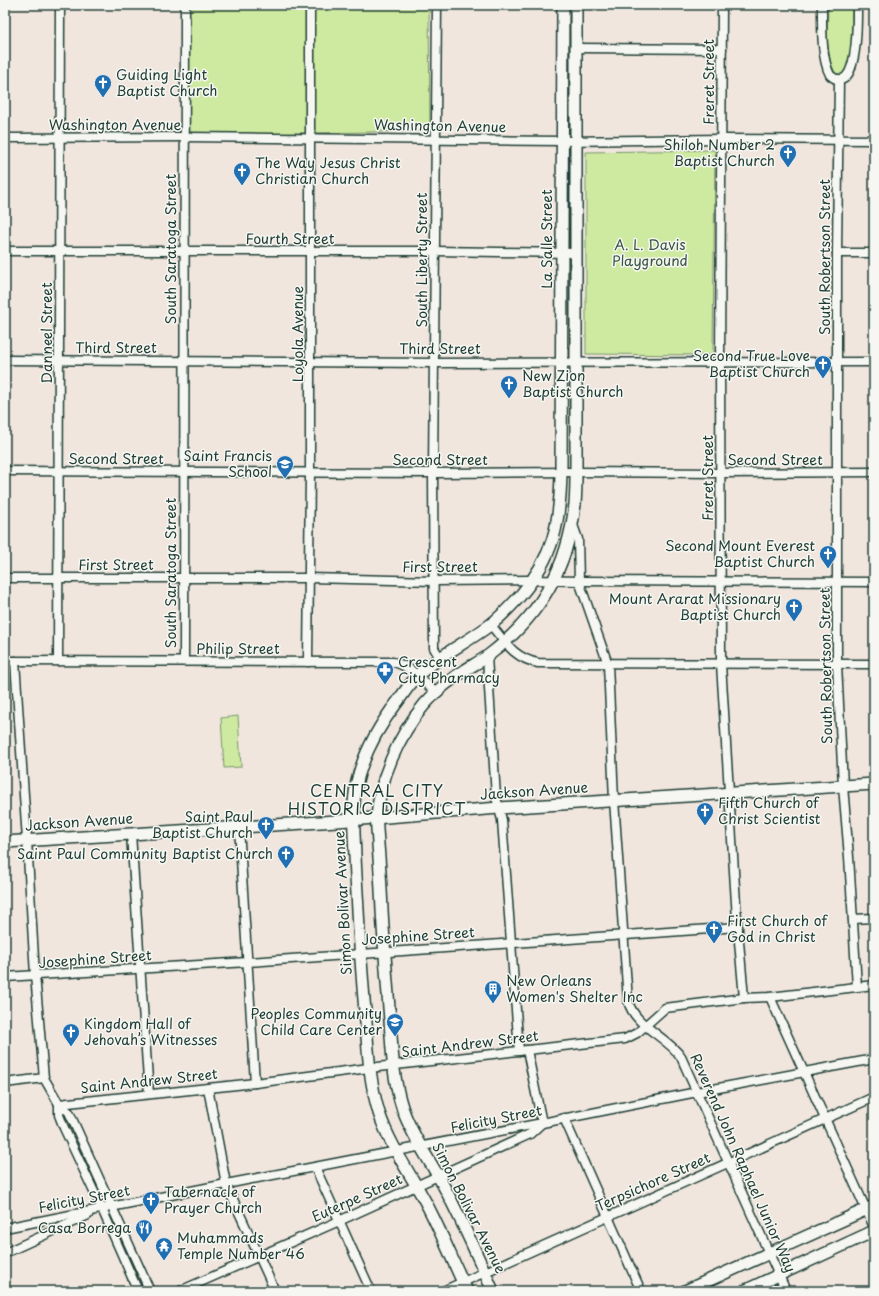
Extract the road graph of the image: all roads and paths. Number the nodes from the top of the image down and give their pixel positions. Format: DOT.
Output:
graph roads {
  1 [pos="60,5"];
  2 [pos="185,5"];
  3 [pos="310,5"];
  4 [pos="437,5"];
  5 [pos="563,5"];
  6 [pos="576,5"];
  7 [pos="722,5"];
  8 [pos="822,5"];
  9 [pos="857,5"];
  10 [pos="576,48"];
  11 [pos="722,49"];
  12 [pos="839,79"];
  13 [pos="184,137"];
  14 [pos="5,138"];
  15 [pos="61,138"];
  16 [pos="311,138"];
  17 [pos="436,139"];
  18 [pos="722,139"];
  19 [pos="576,140"];
  20 [pos="838,140"];
  21 [pos="874,140"];
  22 [pos="562,141"];
  23 [pos="311,251"];
  24 [pos="435,251"];
  25 [pos="5,252"];
  26 [pos="60,252"];
  27 [pos="185,252"];
  28 [pos="562,253"];
  29 [pos="576,253"];
  30 [pos="837,253"];
  31 [pos="874,253"];
  32 [pos="5,360"];
  33 [pos="60,360"];
  34 [pos="184,361"];
  35 [pos="310,361"];
  36 [pos="561,362"];
  37 [pos="576,362"];
  38 [pos="720,362"];
  39 [pos="837,362"];
  40 [pos="874,362"];
  41 [pos="434,363"];
  42 [pos="5,471"];
  43 [pos="59,471"];
  44 [pos="184,472"];
  45 [pos="310,472"];
  46 [pos="576,472"];
  47 [pos="837,472"];
  48 [pos="874,472"];
  49 [pos="433,473"];
  50 [pos="561,473"];
  51 [pos="720,473"];
  52 [pos="572,521"];
  53 [pos="5,578"];
  54 [pos="59,578"];
  55 [pos="184,578"];
  56 [pos="309,578"];
  57 [pos="532,580"];
  58 [pos="554,580"];
  59 [pos="434,581"];
  60 [pos="579,581"];
  61 [pos="721,582"];
  62 [pos="838,582"];
  63 [pos="874,582"];
  64 [pos="492,625"];
  65 [pos="505,642"];
  66 [pos="487,657"];
  67 [pos="440,658"];
  68 [pos="5,661"];
  69 [pos="15,661"];
  70 [pos="58,661"];
  71 [pos="184,661"];
  72 [pos="308,662"];
  73 [pos="608,664"];
  74 [pos="721,664"];
  75 [pos="837,664"];
  76 [pos="874,664"];
  77 [pos="418,676"];
  78 [pos="436,693"];
  79 [pos="874,784"];
  80 [pos="843,786"];
  81 [pos="729,794"];
  82 [pos="614,800"];
  83 [pos="499,808"];
  84 [pos="377,818"];
  85 [pos="353,820"];
  86 [pos="239,827"];
  87 [pos="132,834"];
  88 [pos="27,840"];
  89 [pos="5,842"];
  90 [pos="874,918"];
  91 [pos="853,919"];
  92 [pos="738,927"];
  93 [pos="624,935"];
  94 [pos="510,943"];
  95 [pos="384,952"];
  96 [pos="360,953"];
  97 [pos="248,962"];
  98 [pos="141,969"];
  99 [pos="35,975"];
  100 [pos="5,977"];
  101 [pos="874,985"];
  102 [pos="857,987"];
  103 [pos="770,997"];
  104 [pos="744,998"];
  105 [pos="646,1025"];
  106 [pos="523,1051"];
  107 [pos="874,1059"];
  108 [pos="393,1066"];
  109 [pos="369,1068"];
  110 [pos="804,1072"];
  111 [pos="44,1078"];
  112 [pos="5,1083"];
  113 [pos="255,1083"];
  114 [pos="208,1088"];
  115 [pos="697,1092"];
  116 [pos="149,1094"];
  117 [pos="874,1097"];
  118 [pos="59,1104"];
  119 [pos="564,1118"];
  120 [pos="825,1119"];
  121 [pos="542,1123"];
  122 [pos="421,1147"];
  123 [pos="395,1152"];
  124 [pos="729,1162"];
  125 [pos="315,1167"];
  126 [pos="438,1176"];
  127 [pos="226,1184"];
  128 [pos="416,1186"];
  129 [pos="112,1207"];
  130 [pos="870,1208"];
  131 [pos="102,1209"];
  132 [pos="608,1217"];
  133 [pos="339,1221"];
  134 [pos="874,1227"];
  135 [pos="5,1228"];
  136 [pos="874,1231"];
  137 [pos="5,1253"];
  138 [pos="770,1254"];
  139 [pos="259,1256"];
  140 [pos="485,1272"];
  141 [pos="779,1275"];
  142 [pos="465,1287"];
  143 [pos="138,1291"];
  144 [pos="150,1291"];
  145 [pos="180,1291"];
  146 [pos="275,1291"];
  147 [pos="371,1291"];
  148 [pos="443,1291"];
  149 [pos="493,1291"];
  150 [pos="641,1291"];
  151 [pos="685,1291"];
  152 [pos="744,1291"];
  153 [pos="786,1291"];
  1 -- 15 [label="street, Danneel Street"];
  2 -- 13 [label="street, South Saratoga Street"];
  3 -- 16 [label="street, Loyola Avenue"];
  4 -- 17 [label="street, South Liberty Street"];
  5 -- 22 [label="street, La Salle Street"];
  6 -- 10 [label="street, La Salle Street"];
  7 -- 11 [label="street, Freret Street"];
  8 -- 12 [label="street"];
  9 -- 12 [label="street"];
  10 -- 11 [label="street"];
  10 -- 19 [label="street, La Salle Street"];
  11 -- 18 [label="street, Freret Street"];
  12 -- 20 [label="street, South Robertson Street"];
  13 -- 15 [label="street, Washington Avenue"];
  13 -- 16 [label="street, Washington Avenue"];
  13 -- 27 [label="street, South Saratoga Street"];
  14 -- 15 [label="street, Washington Avenue"];
  15 -- 26 [label="street, Danneel Street"];
  16 -- 17 [label="street, Washington Avenue"];
  16 -- 23 [label="street, Loyola Avenue"];
  17 -- 22 [label="street, Washington Avenue"];
  17 -- 24 [label="street, South Liberty Street"];
  18 -- 19 [label="street, Washington Avenue"];
  18 -- 20 [label="street, Washington Avenue"];
  18 -- 38 [label="street, Freret Street"];
  19 -- 22 [label="street, Washington Avenue"];
  19 -- 29 [label="street, La Salle Street"];
  20 -- 21 [label="street, Washington Avenue"];
  20 -- 30 [label="street, South Robertson Street"];
  22 -- 28 [label="street, La Salle Street"];
  23 -- 24 [label="street, Fourth Street"];
  23 -- 27 [label="street, Fourth Street"];
  23 -- 35 [label="street, Loyola Avenue"];
  24 -- 28 [label="street, Fourth Street"];
  24 -- 41 [label="street, South Liberty Street"];
  25 -- 26 [label="street, Fourth Street"];
  26 -- 27 [label="street, Fourth Street"];
  26 -- 33 [label="street, Danneel Street"];
  27 -- 34 [label="street, South Saratoga Street"];
  28 -- 29 [label="street, Fourth Street"];
  28 -- 36 [label="street, La Salle Street"];
  29 -- 37 [label="street, La Salle Street"];
  30 -- 31 [label="street"];
  30 -- 39 [label="street, South Robertson Street"];
  32 -- 33 [label="street, Third Street"];
  33 -- 34 [label="street, Third Street"];
  33 -- 43 [label="street, Danneel Street"];
  34 -- 35 [label="street, Third Street"];
  34 -- 44 [label="street, South Saratoga Street"];
  35 -- 41 [label="street, Third Street"];
  35 -- 45 [label="street, Loyola Avenue"];
  36 -- 37 [label="street, Third Street"];
  36 -- 41 [label="street, Third Street"];
  36 -- 50 [label="street, La Salle Street"];
  37 -- 38 [label="street, Third Street"];
  37 -- 46 [label="street, La Salle Street"];
  38 -- 39 [label="street, Third Street"];
  38 -- 51 [label="street, Freret Street"];
  39 -- 40 [label="street, Third Street"];
  39 -- 47 [label="street, South Robertson Street"];
  41 -- 49 [label="street, South Liberty Street"];
  42 -- 43 [label="street, Second Street"];
  43 -- 44 [label="street, Second Street"];
  43 -- 54 [label="street, Danneel Street"];
  44 -- 45 [label="street, Second Street"];
  44 -- 55 [label="street, South Saratoga Street"];
  45 -- 49 [label="street, Second Street"];
  45 -- 56 [label="street, Loyola Avenue"];
  46 -- 50 [label="street, Second Street"];
  46 -- 51 [label="street, Second Street"];
  46 -- 52 [label="street, Simon Bolivar Avenue"];
  47 -- 48 [label="street, Second Street"];
  47 -- 51 [label="street, Second Street"];
  47 -- 62 [label="street, South Robertson Street"];
  49 -- 50 [label="street, Second Street"];
  49 -- 59 [label="street, South Liberty Street"];
  50 -- 57 [label="street, Simon Bolivar Avenue"];
  51 -- 61 [label="street, Freret Street"];
  52 -- 58 [label="street, Simon Bolivar Avenue"];
  52 -- 60 [label="street, Reverend John Raphael Junior Way"];
  53 -- 54 [label="street, First Street"];
  54 -- 55 [label="street, First Street"];
  54 -- 70 [label="street, Danneel Street"];
  55 -- 56 [label="street, First Street"];
  55 -- 71 [label="street, South Saratoga Street"];
  56 -- 59 [label="street, First Street"];
  56 -- 72 [label="street, Loyola Avenue"];
  57 -- 58 [label="street, First Street"];
  57 -- 59 [label="street, First Street"];
  57 -- 64 [label="street, Simon Bolivar Avenue"];
  58 -- 60 [label="street, First Street"];
  58 -- 65 [label="street, Simon Bolivar Avenue"];
  59 -- 67 [label="street, South Liberty Street"];
  60 -- 61 [label="street, First Street"];
  60 -- 73 [label="street, Reverend John Raphael Junior Way"];
  61 -- 62 [label="street, First Street"];
  61 -- 74 [label="street, Freret Street"];
  62 -- 63 [label="street, First Street"];
  62 -- 75 [label="street, South Robertson Street"];
  64 -- 65 [label="street"];
  64 -- 67 [label="street, Simon Bolivar Avenue"];
  65 -- 66 [label="street, Simon Bolivar Avenue"];
  65 -- 73 [label="street"];
  66 -- 78 [label="street, Simon Bolivar Avenue"];
  66 -- 83 [label="street"];
  67 -- 77 [label="street, Simon Bolivar Avenue"];
  68 -- 69 [label="street, Philip Street"];
  69 -- 70 [label="street, Philip Street"];
  69 -- 88 [label="street"];
  70 -- 71 [label="street, Philip Street"];
  71 -- 72 [label="street, Philip Street"];
  72 -- 77 [label="street, Philip Street"];
  73 -- 74 [label="street"];
  73 -- 82 [label="street, Reverend John Raphael Junior Way"];
  74 -- 75 [label="street"];
  74 -- 81 [label="street, Freret Street"];
  75 -- 76 [label="street"];
  75 -- 80 [label="street, South Robertson Street"];
  77 -- 78 [label="street, Philip Street"];
  77 -- 85 [label="street, Simon Bolivar Avenue"];
  78 -- 84 [label="street, Simon Bolivar Avenue"];
  79 -- 80 [label="street, Jackson Avenue"];
  80 -- 81 [label="street, Jackson Avenue"];
  80 -- 91 [label="street, South Robertson Street"];
  81 -- 82 [label="street, Jackson Avenue"];
  81 -- 92 [label="street, Freret Street"];
  82 -- 83 [label="street, Jackson Avenue"];
  82 -- 93 [label="street, Reverend John Raphael Junior Way"];
  83 -- 84 [label="street, Jackson Avenue"];
  83 -- 94 [label="street"];
  84 -- 85 [label="street, Jackson Avenue"];
  84 -- 95 [label="street, Simon Bolivar Avenue"];
  85 -- 86 [label="street, Jackson Avenue"];
  85 -- 96 [label="street, Simon Bolivar Avenue"];
  86 -- 87 [label="street, Jackson Avenue"];
  86 -- 97 [label="street"];
  87 -- 88 [label="street, Jackson Avenue"];
  87 -- 98 [label="street"];
  88 -- 89 [label="street, Jackson Avenue"];
  88 -- 99 [label="street"];
  90 -- 91 [label="street"];
  91 -- 102 [label="street, South Robertson Street"];
  92 -- 93 [label="street, Josephine Street"];
  92 -- 104 [label="street, Freret Street"];
  93 -- 94 [label="street, Josephine Street"];
  93 -- 105 [label="street, Reverend John Raphael Junior Way"];
  94 -- 95 [label="street, Josephine Street"];
  94 -- 106 [label="street"];
  95 -- 96 [label="street, Josephine Street"];
  95 -- 108 [label="street, Simon Bolivar Avenue"];
  96 -- 97 [label="street, Josephine Street"];
  96 -- 109 [label="street, Simon Bolivar Avenue"];
  97 -- 98 [label="street, Josephine Street"];
  97 -- 113 [label="street"];
  98 -- 99 [label="street, Josephine Street"];
  98 -- 116 [label="street"];
  99 -- 100 [label="street, Josephine Street"];
  99 -- 111 [label="street"];
  101 -- 102 [label="street, Saint Andrew Street"];
  102 -- 103 [label="street, Saint Andrew Street"];
  103 -- 104 [label="street, Saint Andrew Street"];
  103 -- 110 [label="street"];
  104 -- 105 [label="street, Saint Andrew Street"];
  105 -- 106 [label="street, Saint Andrew Street"];
  105 -- 115 [label="street, Reverend John Raphael Junior Way"];
  106 -- 108 [label="street, Saint Andrew Street"];
  106 -- 121 [label="street"];
  107 -- 110 [label="street, Felicity Street"];
  108 -- 109 [label="street, Saint Andrew Street"];
  108 -- 122 [label="street, Simon Bolivar Avenue"];
  109 -- 113 [label="street, Saint Andrew Street"];
  109 -- 123 [label="street, Simon Bolivar Avenue"];
  110 -- 115 [label="street, Felicity Street"];
  110 -- 120 [label="street"];
  111 -- 112 [label="street"];
  111 -- 118 [label="street"];
  113 -- 114 [label="street, Saint Andrew Street"];
  114 -- 116 [label="street, Saint Andrew Street"];
  114 -- 127 [label="street"];
  115 -- 119 [label="street, Felicity Street"];
  115 -- 124 [label="street, Reverend John Raphael Junior Way"];
  116 -- 118 [label="street, Saint Andrew Street"];
  117 -- 120 [label="street, Terpsichore Street"];
  118 -- 129 [label="street"];
  118 -- 131 [label="street"];
  119 -- 121 [label="street, Felicity Street"];
  119 -- 132 [label="street"];
  120 -- 124 [label="street, Terpsichore Street"];
  120 -- 130 [label="street"];
  121 -- 122 [label="street, Felicity Street"];
  121 -- 126 [label="street, Euterpe Street"];
  122 -- 123 [label="street, Felicity Street"];
  122 -- 126 [label="street, Simon Bolivar Avenue"];
  123 -- 125 [label="street, Felicity Street"];
  123 -- 128 [label="street, Simon Bolivar Avenue"];
  124 -- 132 [label="street, Terpsichore Street"];
  124 -- 138 [label="street, Reverend John Raphael Junior Way"];
  125 -- 127 [label="street, Felicity Street"];
  125 -- 133 [label="street"];
  126 -- 128 [label="street, Euterpe Street"];
  126 -- 140 [label="street, Simon Bolivar Avenue"];
  127 -- 129 [label="street, Felicity Street"];
  127 -- 139 [label="street"];
  128 -- 133 [label="street, Euterpe Street"];
  128 -- 142 [label="street, Simon Bolivar Avenue"];
  129 -- 131 [label="street, Felicity Street"];
  129 -- 144 [label="street"];
  130 -- 134 [label="street"];
  130 -- 138 [label="street"];
  131 -- 135 [label="street, Felicity Street"];
  131 -- 137 [label="street"];
  131 -- 143 [label="street"];
  132 -- 140 [label="street, Terpsichore Street"];
  132 -- 150 [label="street"];
  133 -- 139 [label="street, Euterpe Street"];
  133 -- 147 [label="street"];
  136 -- 141 [label="street"];
  138 -- 141 [label="street, Reverend John Raphael Junior Way"];
  138 -- 151 [label="street"];
  139 -- 145 [label="street, Euterpe Street"];
  139 -- 146 [label="street"];
  140 -- 142 [label="street, Terpsichore Street"];
  140 -- 149 [label="street, Simon Bolivar Avenue"];
  141 -- 152 [label="street"];
  141 -- 153 [label="street, Reverend John Raphael Junior Way"];
  142 -- 148 [label="street, Terpsichore Street"];
}
